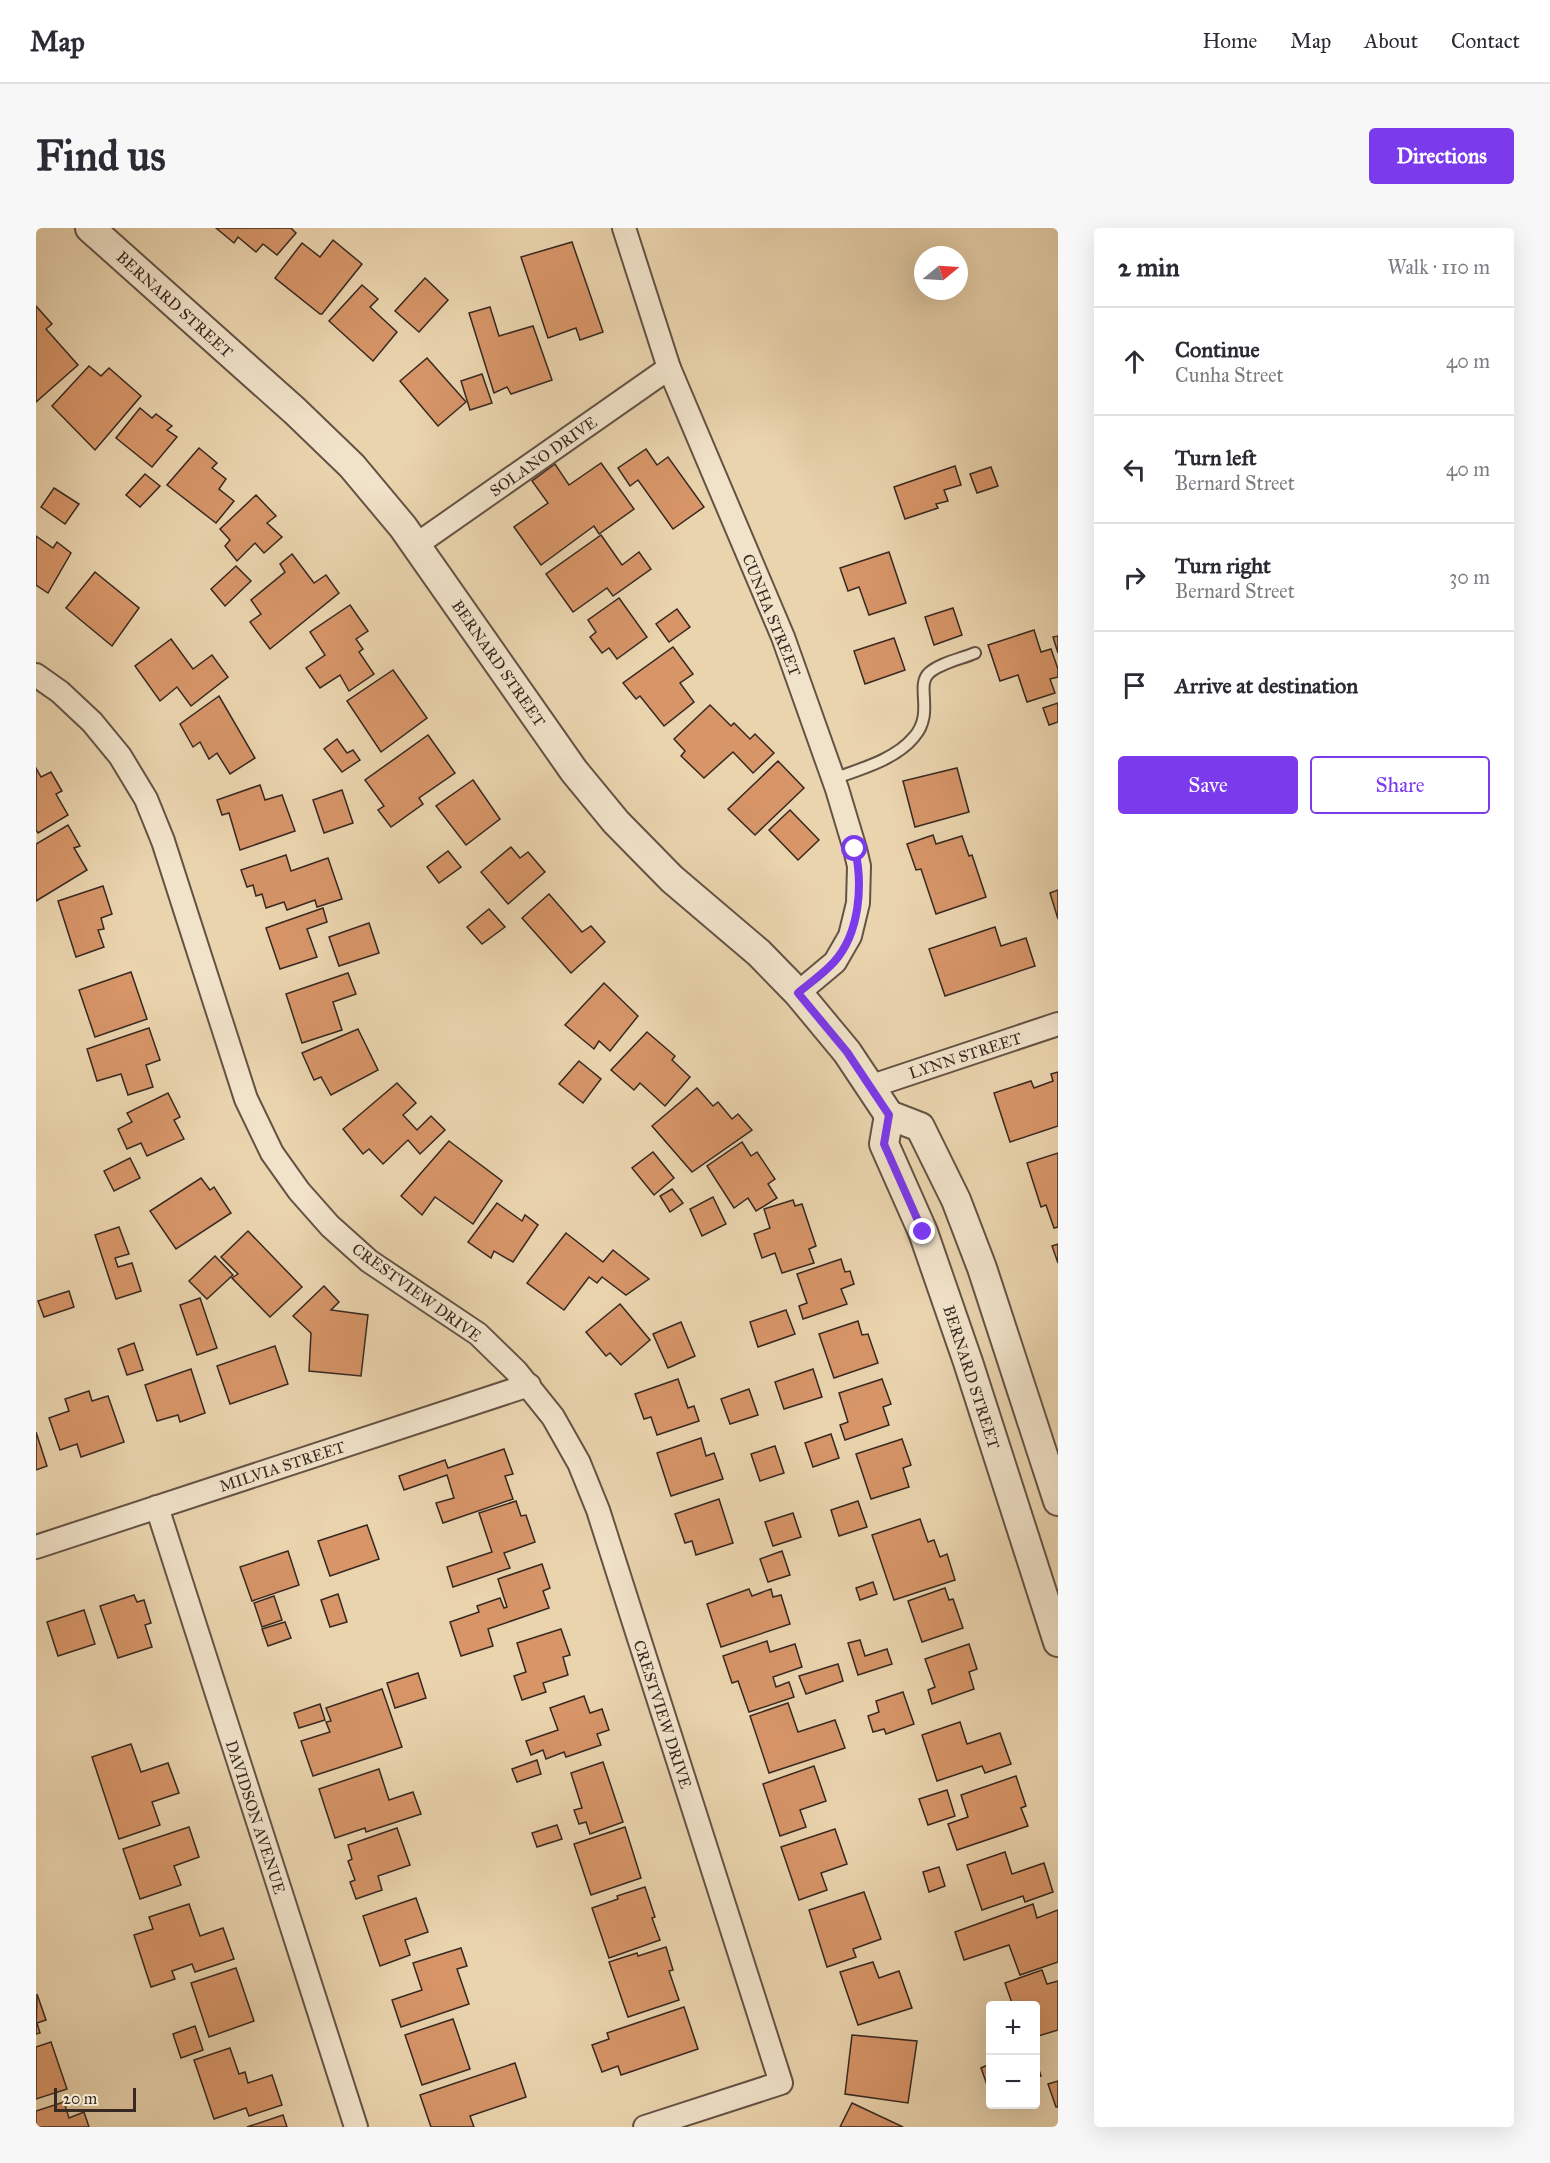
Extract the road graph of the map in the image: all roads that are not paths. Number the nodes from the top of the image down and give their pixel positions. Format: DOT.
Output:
graph roads {
  1 [pos="90,228"];
  2 [pos="624,228"];
  3 [pos="669,368"];
  4 [pos="416,544"];
  5 [pos="975,653"];
  6 [pos="36,675"];
  7 [pos="833,779"];
  8 [pos="798,993"];
  9 [pos="1058,1024"];
  10 [pos="872,1086"];
  11 [pos="889,1115"];
  12 [pos="529,1385"];
  13 [pos="1058,1501"];
  14 [pos="157,1507"];
  15 [pos="36,1547"];
  16 [pos="1058,1642"];
  17 [pos="356,2127"];
  18 [pos="645,2127"];
  1 -- 4 [label="street, BERNARD STREET"];
  2 -- 3 [label="street, CUNHA STREET"];
  3 -- 4 [label="street, SOLANO DRIVE"];
  3 -- 7 [label="street, CUNHA STREET"];
  4 -- 8 [label="street, BERNARD STREET"];
  5 -- 7 [label="lane"];
  6 -- 12 [label="street, CRESTVIEW DRIVE"];
  7 -- 8 [label="street, CUNHA STREET"];
  8 -- 10 [label="street, BERNARD STREET"];
  9 -- 10 [label="street, LYNN STREET"];
  10 -- 11 [label="street, BERNARD STREET"];
  11 -- 13 [label="street"];
  11 -- 16 [label="street, BERNARD STREET"];
  12 -- 14 [label="street, MILVIA STREET"];
  12 -- 18 [label="street, CRESTVIEW DRIVE"];
  14 -- 15 [label="street, MILVIA STREET"];
  14 -- 17 [label="street, DAVIDSON AVENUE"];
}
